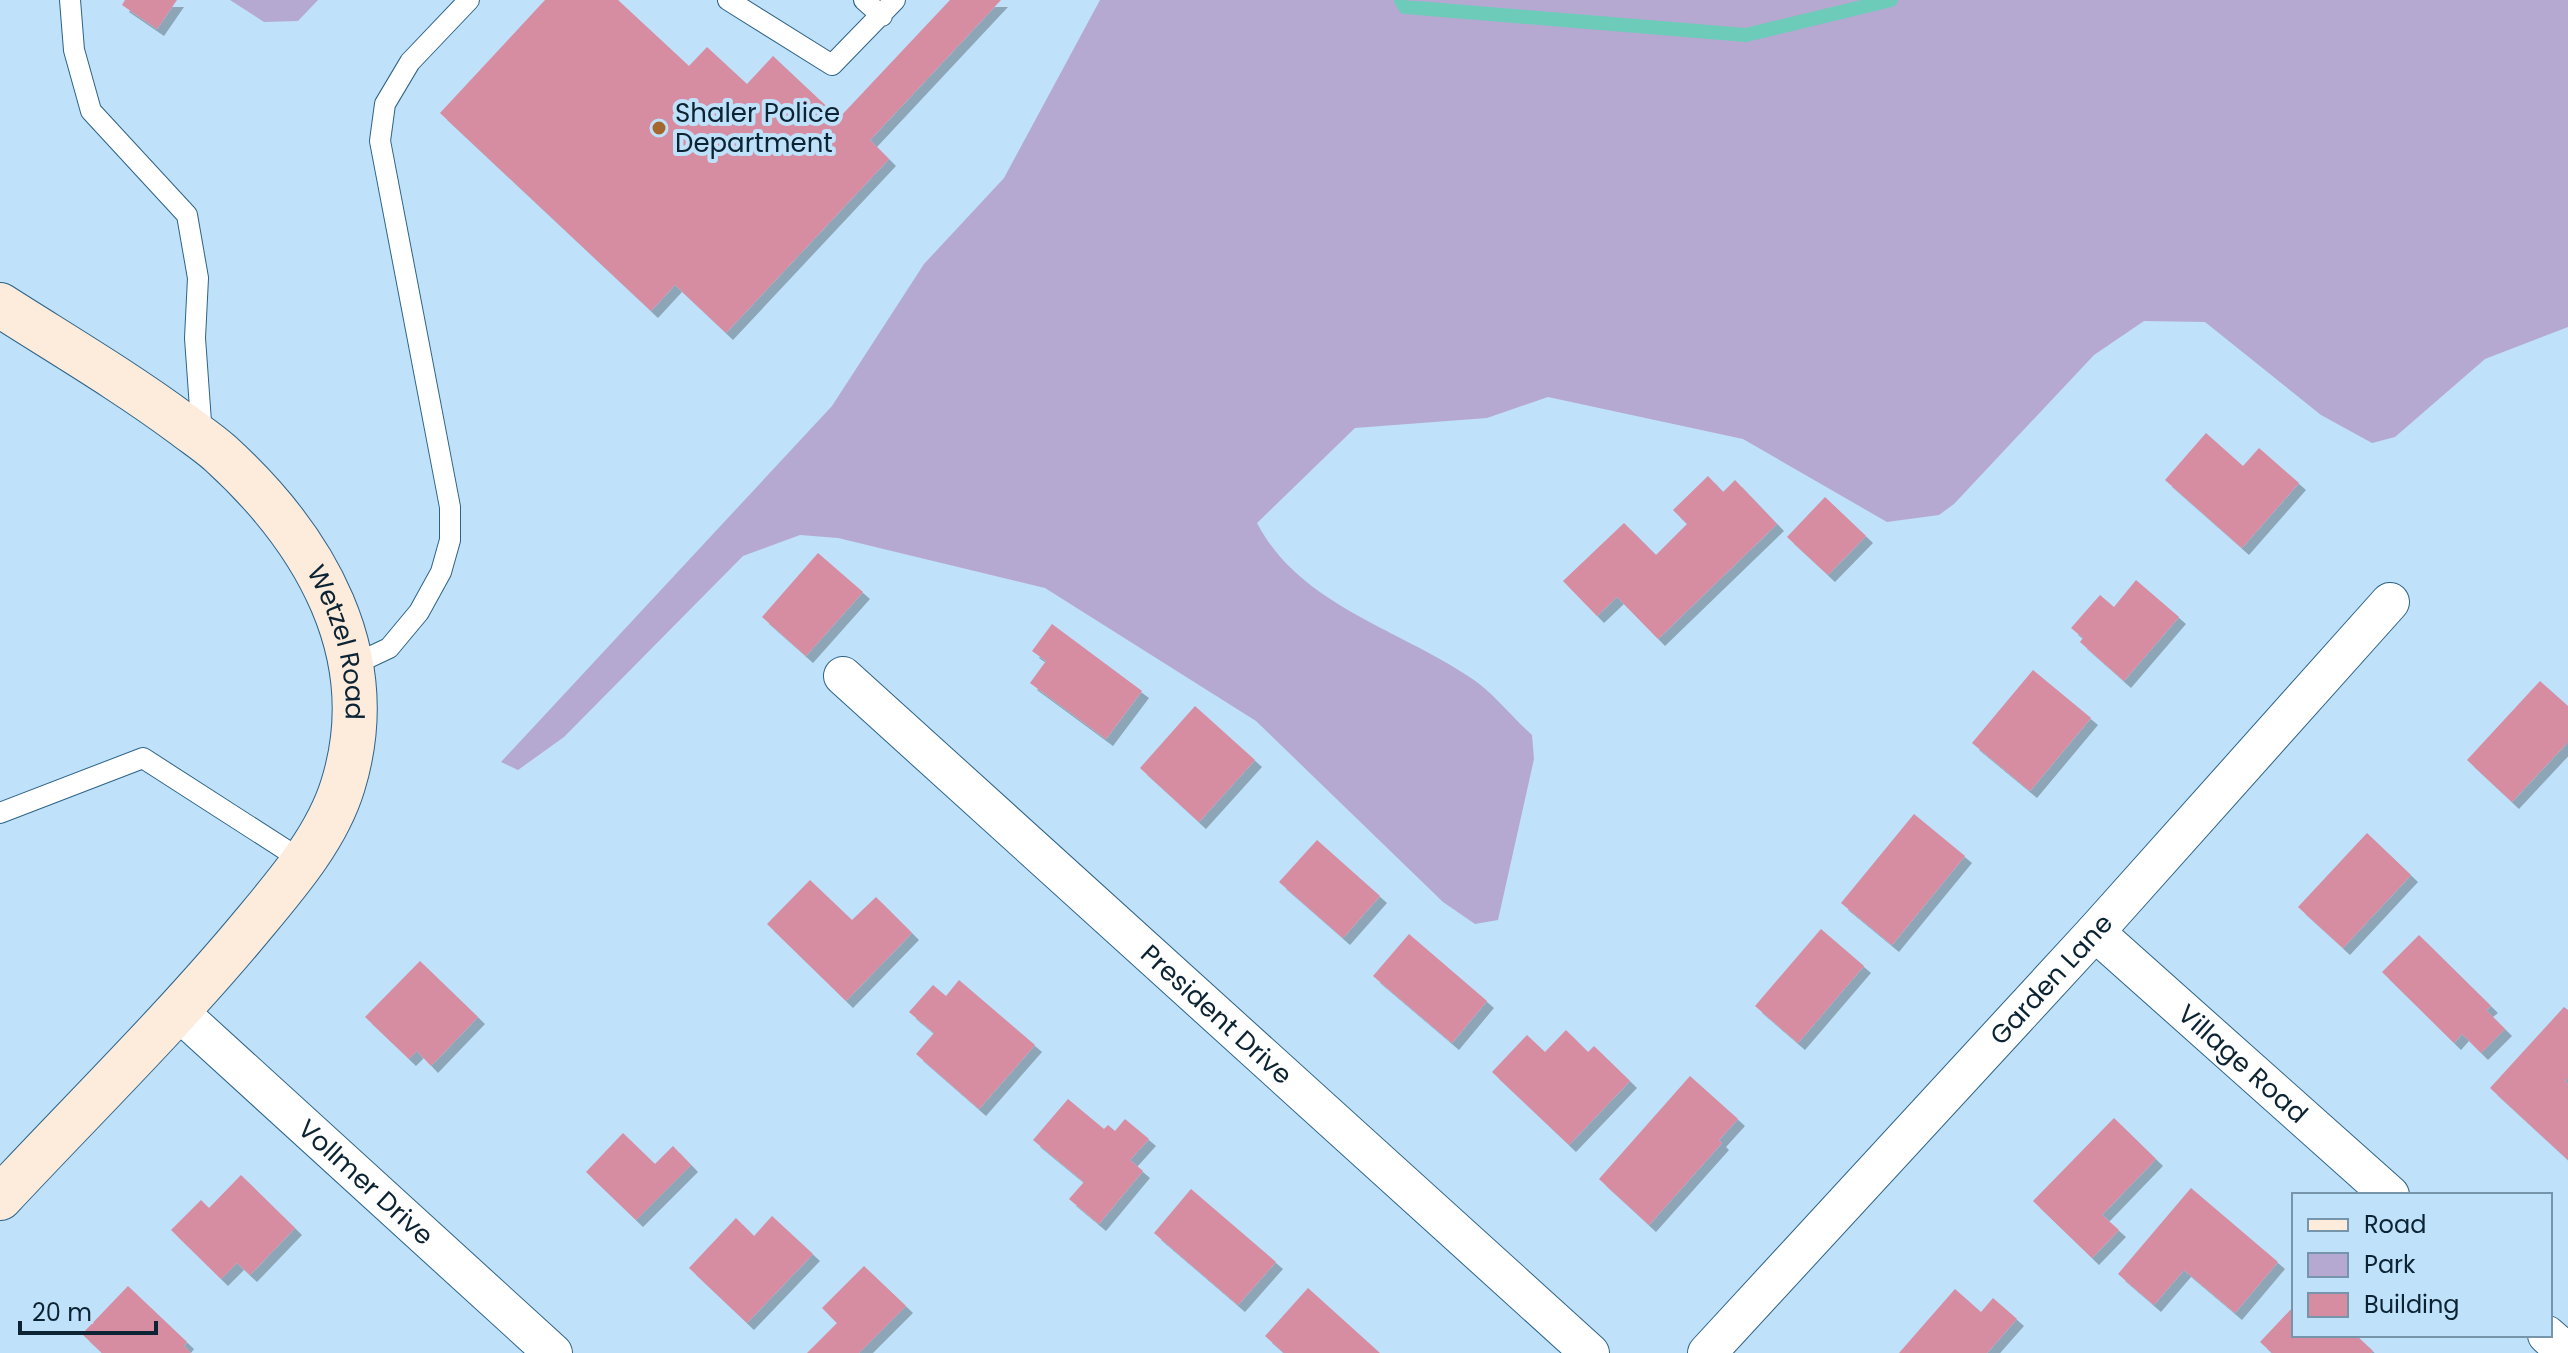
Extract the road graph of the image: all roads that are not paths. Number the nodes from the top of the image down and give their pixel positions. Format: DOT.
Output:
graph roads {
  1 [pos="70,0"];
  2 [pos="469,0"];
  3 [pos="728,0"];
  4 [pos="864,0"];
  5 [pos="889,8"];
  6 [pos="0,305"];
  7 [pos="202,440"];
  8 [pos="2390,602"];
  9 [pos="353,665"];
  10 [pos="843,676"];
  11 [pos="0,813"];
  12 [pos="303,861"];
  13 [pos="2095,932"];
  14 [pos="178,1011"];
  15 [pos="2388,1193"];
  16 [pos="0,1198"];
  17 [pos="2549,1337"];
  18 [pos="553,1353"];
  19 [pos="1590,1353"];
  20 [pos="1707,1353"];
  21 [pos="2567,1353"];
  1 -- 7 [label="lane"];
  2 -- 9 [label="lane"];
  3 -- 5 [label="lane"];
  4 -- 5 [label="lane"];
  6 -- 7 [label="street, Wetzel Road"];
  7 -- 9 [label="street, Wetzel Road"];
  8 -- 13 [label="street, Garden Lane"];
  9 -- 12 [label="street, Wetzel Road"];
  10 -- 19 [label="street, President Drive"];
  11 -- 12 [label="lane"];
  12 -- 14 [label="street, Wetzel Road"];
  13 -- 15 [label="street, Village Road"];
  13 -- 20 [label="street, Garden Lane"];
  14 -- 16 [label="street, Wetzel Road"];
  14 -- 18 [label="street, Vollmer Drive"];
  17 -- 21 [label="street"];
}
